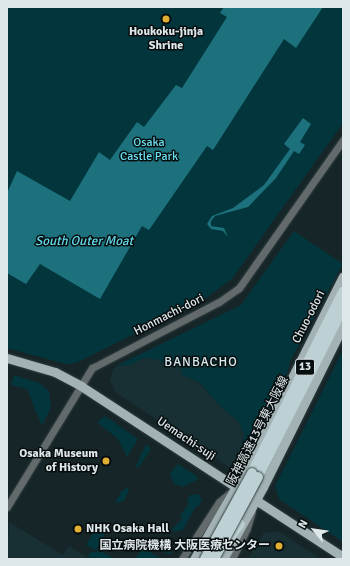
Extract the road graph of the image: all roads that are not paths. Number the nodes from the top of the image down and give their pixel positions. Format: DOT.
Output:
graph roads {
  1 [pos="343,140"];
  2 [pos="343,276"];
  3 [pos="343,292"];
  4 [pos="343,308"];
  5 [pos="343,326"];
  6 [pos="7,358"];
  7 [pos="81,386"];
  8 [pos="271,444"];
  9 [pos="237,488"];
  10 [pos="255,500"];
  11 [pos="7,506"];
  12 [pos="240,524"];
  13 [pos="343,557"];
  14 [pos="182,559"];
  15 [pos="194,559"];
  16 [pos="204,559"];
  17 [pos="215,559"];
  18 [pos="222,559"];
  19 [pos="232,559"];
  1 -- 7 [label="street, Honmachi-dori"];
  2 -- 9 [label="main road, Chuo-odori"];
  3 -- 8 [label="highway, 阪神高速13号東大阪線 / 13"];
  4 -- 8 [label="highway, 阪神高速13号東大阪線 / 13"];
  5 -- 10 [label="main road"];
  6 -- 7 [label="main road, Uemachi-suji"];
  7 -- 9 [label="main road, Uemachi-suji"];
  7 -- 11 [label="street, Honmachi-dori"];
  8 -- 16 [label="highway, 阪神高速13号東大阪線 / 13, bridge"];
  8 -- 17 [label="highway, 阪神高速13号東大阪線 / 13, bridge"];
  9 -- 10 [label="main road, Uemachi-suji"];
  9 -- 14 [label="street"];
  9 -- 15 [label="main road, Chuo-odori"];
  10 -- 12 [label="main road"];
  10 -- 13 [label="main road, Uemachi-suji"];
  10 -- 19 [label="street"];
  12 -- 17 [label="highway"];
  12 -- 18 [label="main road"];
}
